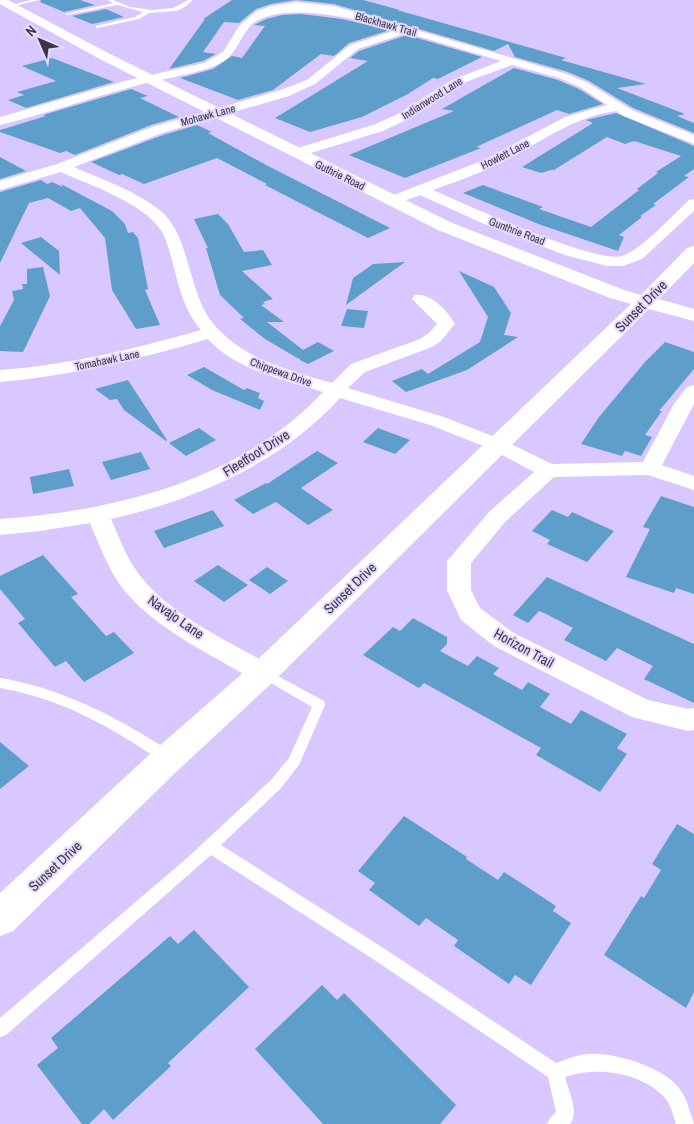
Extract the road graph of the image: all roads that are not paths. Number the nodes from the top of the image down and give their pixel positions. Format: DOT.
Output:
graph roads {
  1 [pos="37,0"];
  2 [pos="110,0"];
  3 [pos="191,0"];
  4 [pos="5,3"];
  5 [pos="116,4"];
  6 [pos="148,11"];
  7 [pos="67,14"];
  8 [pos="97,27"];
  9 [pos="406,30"];
  10 [pos="512,60"];
  11 [pos="148,78"];
  12 [pos="617,107"];
  13 [pos="216,113"];
  14 [pos="0,121"];
  15 [pos="694,140"];
  16 [pos="296,153"];
  17 [pos="62,167"];
  18 [pos="0,186"];
  19 [pos="420,190"];
  20 [pos="391,200"];
  21 [pos="694,203"];
  22 [pos="694,252"];
  23 [pos="421,299"];
  24 [pos="645,302"];
  25 [pos="694,315"];
  26 [pos="212,332"];
  27 [pos="0,376"];
  28 [pos="336,391"];
  29 [pos="694,391"];
  30 [pos="498,445"];
  31 [pos="650,468"];
  32 [pos="548,471"];
  33 [pos="694,483"];
  34 [pos="97,514"];
  35 [pos="0,527"];
  36 [pos="263,673"];
  37 [pos="0,683"];
  38 [pos="694,720"];
  39 [pos="169,759"];
  40 [pos="210,846"];
  41 [pos="0,918"];
  42 [pos="0,1029"];
  43 [pos="555,1072"];
  44 [pos="565,1121"];
  45 [pos="685,1124"];
  1 -- 4 [label="lane"];
  2 -- 5 [label="lane"];
  3 -- 6 [label="lane"];
  4 -- 11 [label="street, Guthrie Road"];
  5 -- 6 [label="lane"];
  5 -- 7 [label="lane"];
  6 -- 8 [label="lane"];
  9 -- 10 [label="street, Blackhawk Trail"];
  9 -- 11 [label="street, Blackhawk Trail"];
  9 -- 13 [label="street, Mohawk Lane"];
  10 -- 12 [label="street, Blackhawk Trail"];
  10 -- 16 [label="street, Indianwood Lane"];
  11 -- 13 [label="street, Guthrie Road"];
  11 -- 14 [label="street, Blackhawk Trail"];
  12 -- 15 [label="street, Blackhawk Trail"];
  12 -- 19 [label="street, Howlett Lane"];
  13 -- 16 [label="street, Guthrie Road"];
  13 -- 17 [label="street, Mohawk Lane"];
  16 -- 20 [label="street, Guthrie Road"];
  17 -- 18 [label="street, Mohawk Lane"];
  17 -- 26 [label="street, Chippewa Drive"];
  19 -- 20 [label="street, Howlett Lane"];
  19 -- 21 [label="street, Gunthrie Road"];
  20 -- 24 [label="street, Guthrie Road"];
  22 -- 24 [label="street, Sunset Drive"];
  23 -- 28 [label="street, Fleetfoot Drive"];
  24 -- 25 [label="street, Guthrie Road"];
  24 -- 30 [label="street, Sunset Drive"];
  26 -- 27 [label="street, Tomahawk Lane"];
  26 -- 28 [label="street, Chippewa Drive"];
  28 -- 30 [label="street, Chippewa Drive"];
  28 -- 34 [label="street, Fleetfoot Drive"];
  29 -- 31 [label="street"];
  30 -- 32 [label="street"];
  30 -- 36 [label="street, Sunset Drive"];
  31 -- 32 [label="street"];
  31 -- 33 [label="street"];
  32 -- 38 [label="street, Horizon Trail"];
  34 -- 35 [label="street, Fleetfoot Drive"];
  34 -- 36 [label="street, Navajo Lane"];
  36 -- 39 [label="street, Sunset Drive"];
  36 -- 40 [label="lane"];
  37 -- 39 [label="lane"];
  39 -- 41 [label="street, Sunset Drive"];
  40 -- 42 [label="lane"];
  40 -- 43 [label="lane"];
  43 -- 44 [label="lane"];
  43 -- 45 [label="lane"];
}
